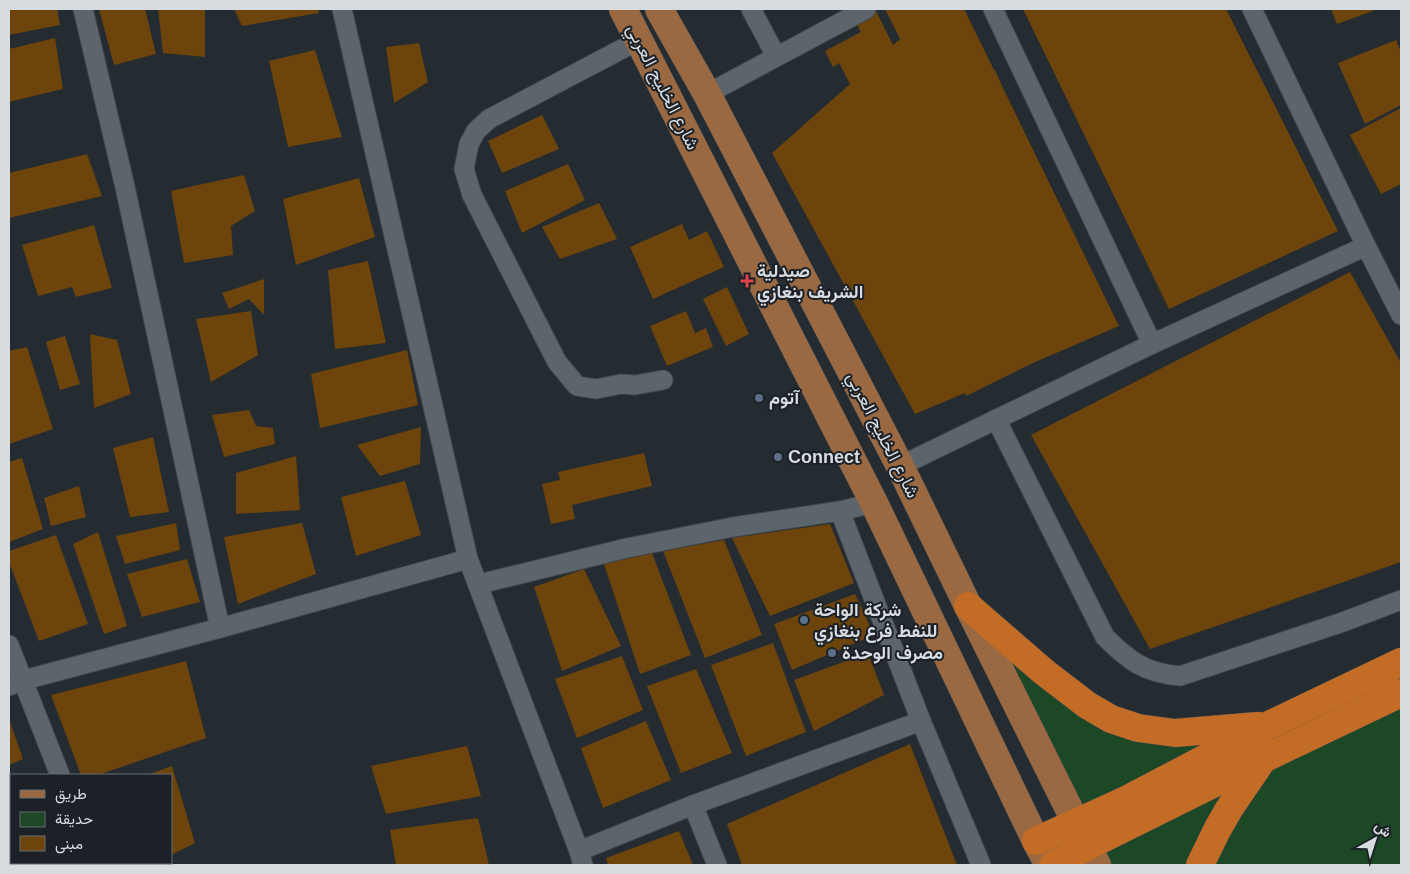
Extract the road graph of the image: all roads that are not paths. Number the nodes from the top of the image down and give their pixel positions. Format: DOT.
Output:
graph roads {
  1 [pos="83,9"];
  2 [pos="342,9"];
  3 [pos="623,9"];
  4 [pos="660,9"];
  5 [pos="751,9"];
  6 [pos="866,9"];
  7 [pos="993,9"];
  8 [pos="1252,9"];
  9 [pos="639,40"];
  10 [pos="776,56"];
  11 [pos="707,94"];
  12 [pos="1366,246"];
  13 [pos="1401,316"];
  14 [pos="1152,344"];
  15 [pos="663,380"];
  16 [pos="996,420"];
  17 [pos="900,466"];
  18 [pos="874,503"];
  19 [pos="840,511"];
  20 [pos="468,559"];
  21 [pos="478,584"];
  22 [pos="1401,600"];
  23 [pos="968,606"];
  24 [pos="220,628"];
  25 [pos="9,645"];
  26 [pos="1401,662"];
  27 [pos="16,683"];
  28 [pos="1401,693"];
  29 [pos="921,721"];
  30 [pos="1267,726"];
  31 [pos="1263,759"];
  32 [pos="60,774"];
  33 [pos="693,805"];
  34 [pos="1036,841"];
  35 [pos="1087,845"];
  36 [pos="581,858"];
  37 [pos="717,865"];
  38 [pos="982,865"];
  39 [pos="1051,865"];
  40 [pos="1200,865"];
  1 -- 24 [label="street"];
  2 -- 20 [label="street"];
  3 -- 9 [label="main road, شارع الخليج العربي"];
  4 -- 11 [label="main road, شارع الخليج العربي"];
  5 -- 10 [label="street"];
  6 -- 10 [label="street"];
  7 -- 14 [label="street"];
  8 -- 12 [label="street"];
  9 -- 15 [label="street"];
  9 -- 18 [label="main road, شارع الخليج العربي"];
  10 -- 11 [label="street"];
  11 -- 17 [label="main road, شارع الخليج العربي"];
  12 -- 13 [label="street"];
  12 -- 14 [label="street"];
  14 -- 16 [label="street"];
  16 -- 17 [label="street"];
  16 -- 22 [label="street"];
  17 -- 23 [label="main road, شارع الخليج العربي"];
  18 -- 19 [label="street"];
  18 -- 34 [label="main road, شارع الخليج العربي"];
  19 -- 21 [label="street"];
  19 -- 29 [label="street"];
  20 -- 21 [label="street"];
  20 -- 24 [label="street"];
  21 -- 36 [label="street"];
  23 -- 30 [label="highway"];
  23 -- 35 [label="main road, شارع الخليج العربي"];
  24 -- 27 [label="street"];
  25 -- 27 [label="street"];
  26 -- 30 [label="highway"];
  27 -- 32 [label="street"];
  28 -- 31 [label="highway"];
  29 -- 33 [label="street"];
  29 -- 38 [label="street"];
  30 -- 35 [label="highway"];
  31 -- 35 [label="highway"];
  31 -- 40 [label="highway"];
  33 -- 36 [label="street"];
  33 -- 37 [label="street"];
  34 -- 35 [label="highway"];
  34 -- 39 [label="main road, شارع الخليج العربي"];
  35 -- 39 [label="highway"];
}
